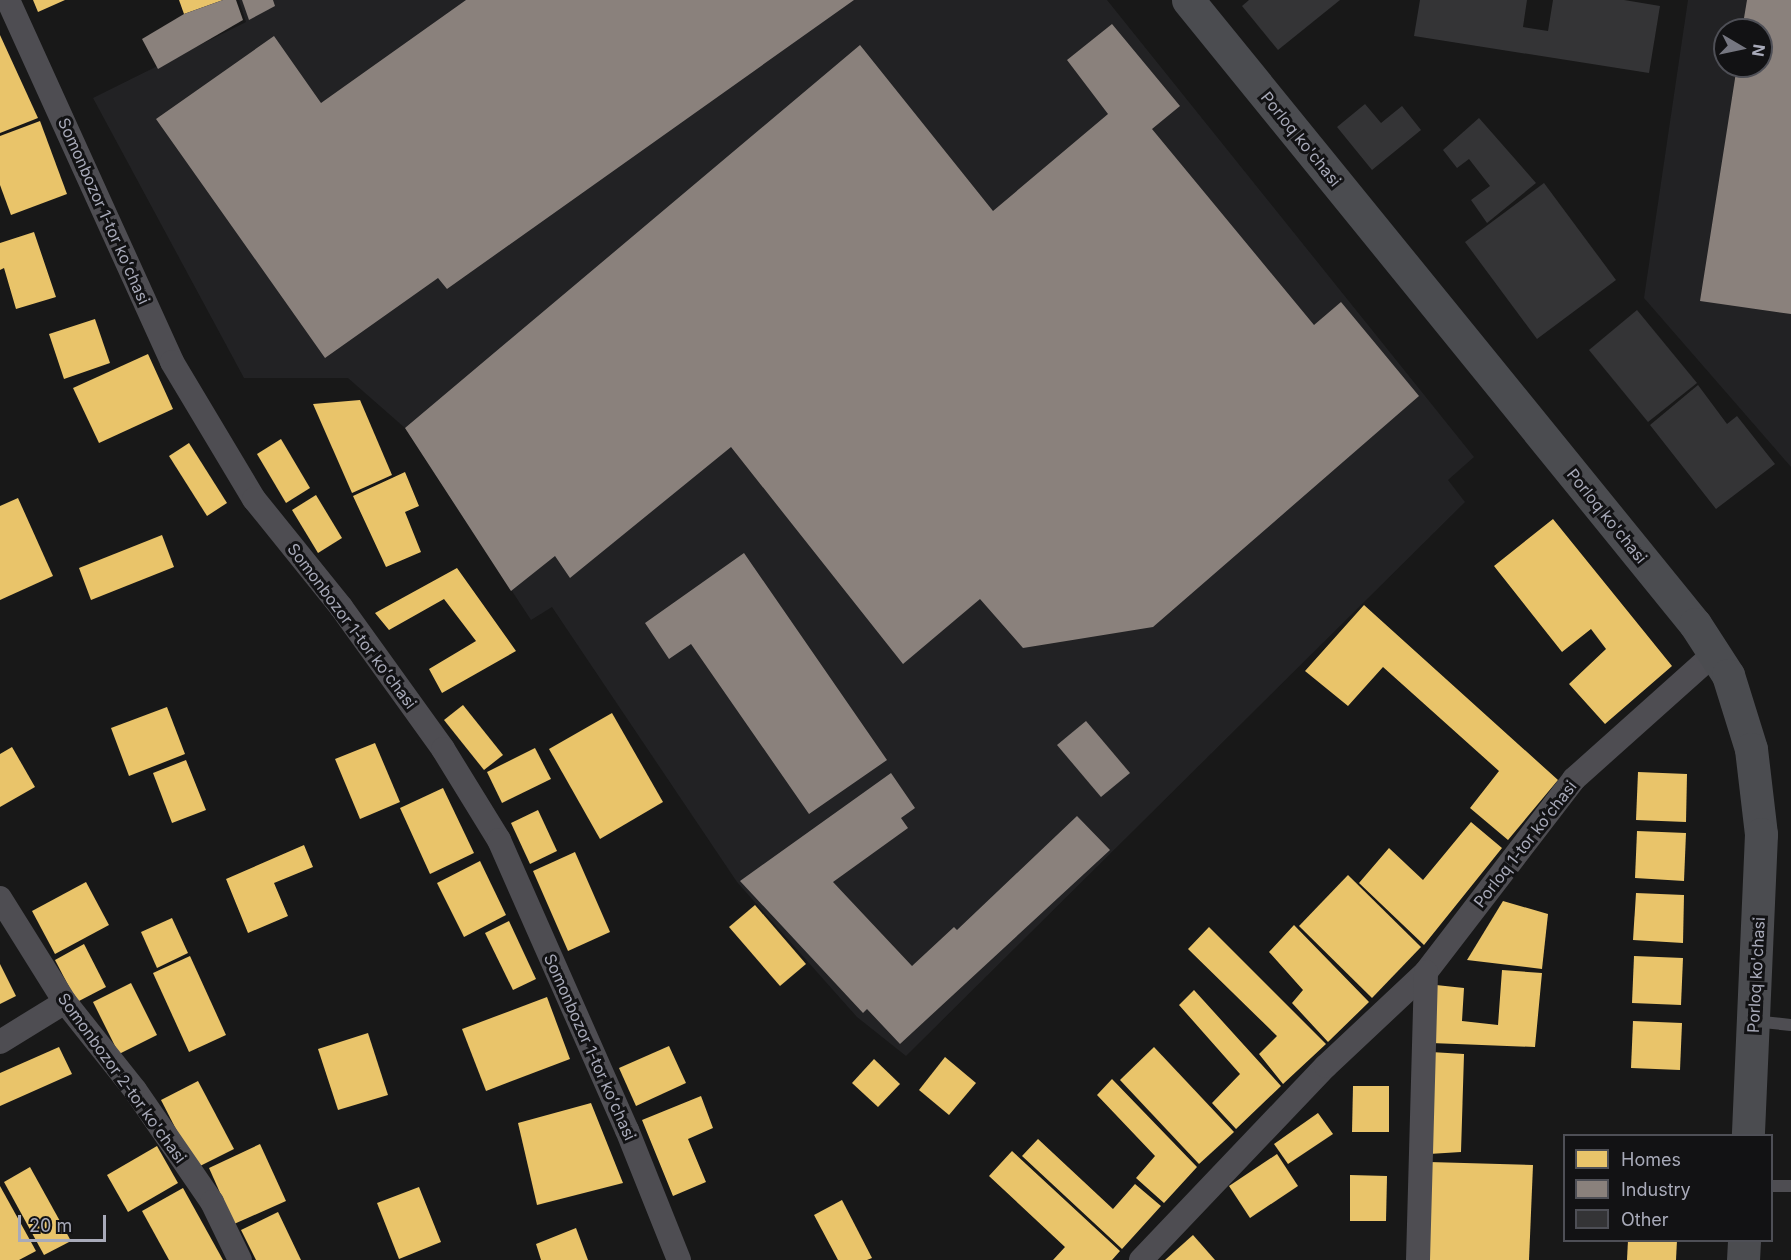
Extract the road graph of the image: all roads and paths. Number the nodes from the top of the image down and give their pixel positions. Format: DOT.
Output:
graph roads {
  1 [pos="8,0"];
  2 [pos="1188,0"];
  3 [pos="1715,652"];
  4 [pos="0,898"];
  5 [pos="1426,972"];
  6 [pos="65,1002"];
  7 [pos="1753,1021"];
  8 [pos="1791,1025"];
  9 [pos="0,1042"];
  10 [pos="1748,1134"];
  11 [pos="1773,1186"];
  12 [pos="1791,1186"];
  13 [pos="1744,1242"];
  14 [pos="240,1260"];
  15 [pos="679,1260"];
  16 [pos="1140,1260"];
  17 [pos="1418,1260"];
  18 [pos="1743,1260"];
  1 -- 15 [label="street, Somonbozor 1-tor koʻchasi"];
  2 -- 3 [label="main road, Porloq ko'chasi"];
  3 -- 5 [label="street, Porloq 1-tor koʻchasi"];
  3 -- 7 [label="main road, Porloq ko'chasi"];
  4 -- 6 [label="street, Somonbozor 2-tor ko'chasi"];
  5 -- 16 [label="street, Porloq 1-tor koʻchasi"];
  5 -- 17 [label="street"];
  6 -- 9 [label="street"];
  6 -- 14 [label="street, Somonbozor 2-tor ko'chasi"];
  7 -- 8 [label="lane"];
  7 -- 10 [label="main road, Porloq ko'chasi"];
  11 -- 12 [label="lane"];
  13 -- 18 [label="main road"];
}
